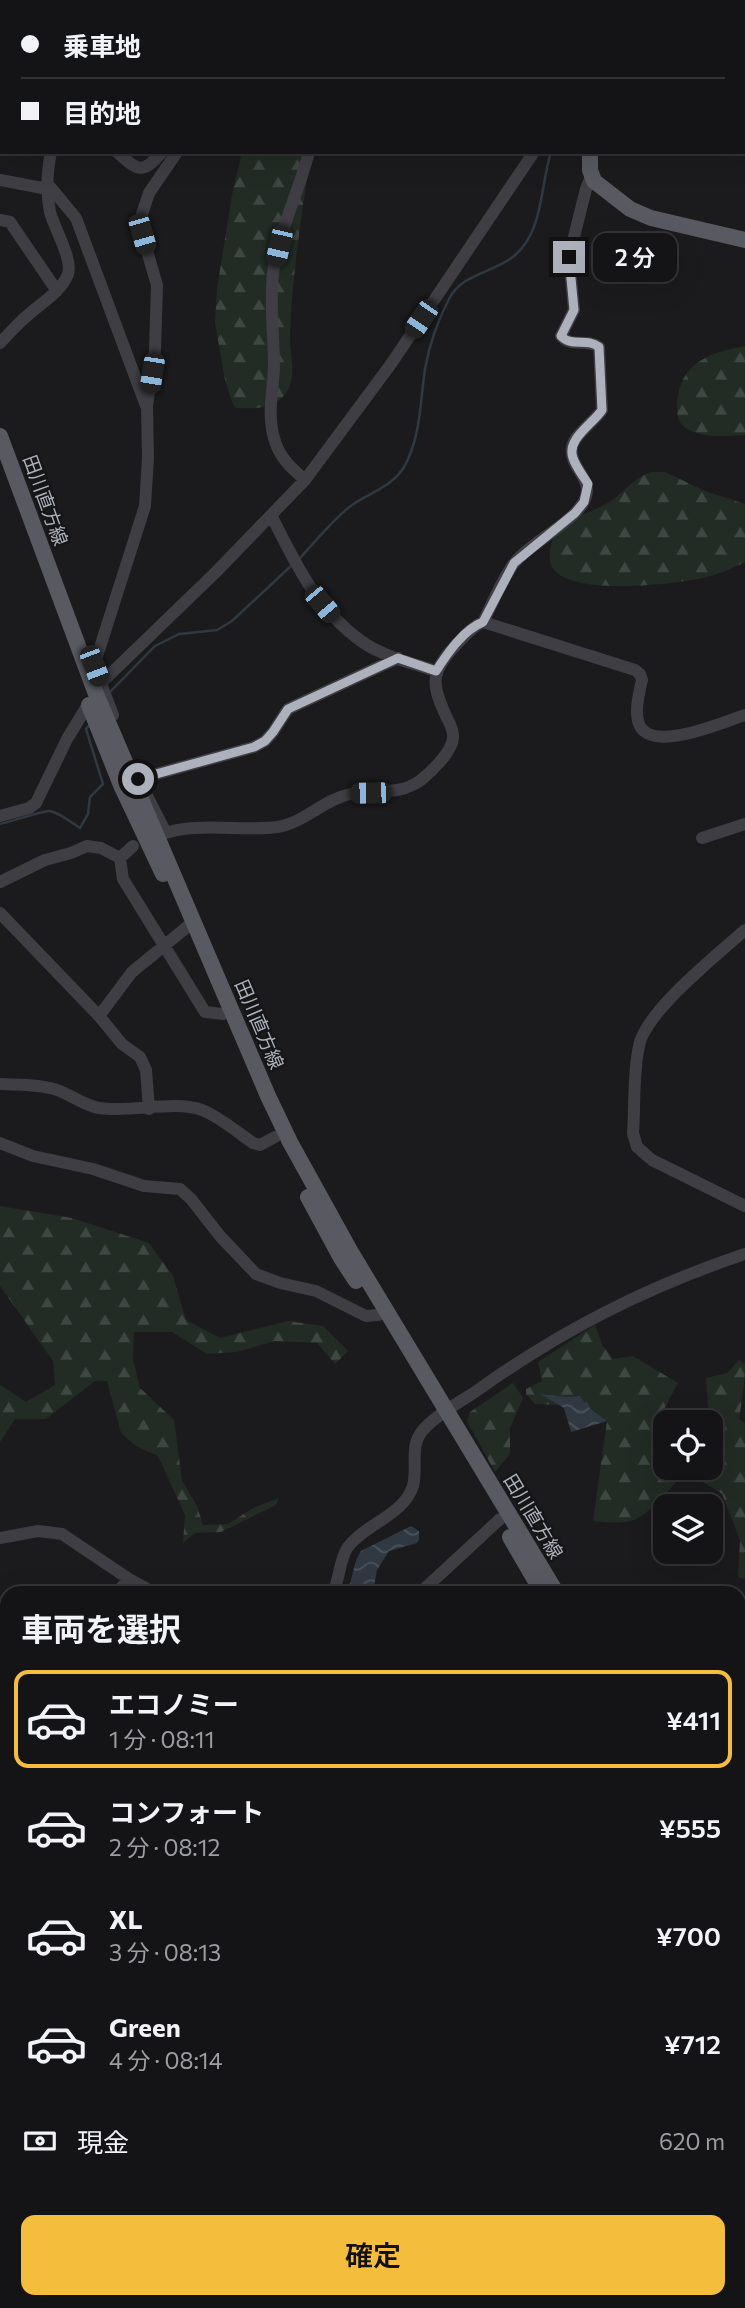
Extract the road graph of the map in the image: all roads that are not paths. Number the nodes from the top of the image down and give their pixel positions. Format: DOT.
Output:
graph roads {
  1 [pos="51,154"];
  2 [pos="119,154"];
  3 [pos="160,154"];
  4 [pos="176,154"];
  5 [pos="308,154"];
  6 [pos="533,154"];
  7 [pos="590,154"];
  8 [pos="592,174"];
  9 [pos="0,180"];
  10 [pos="47,186"];
  11 [pos="0,220"];
  12 [pos="745,240"];
  13 [pos="57,291"];
  14 [pos="0,343"];
  15 [pos="147,406"];
  16 [pos="0,436"];
  17 [pos="0,466"];
  18 [pos="305,480"];
  19 [pos="271,515"];
  20 [pos="483,622"];
  21 [pos="398,658"];
  22 [pos="436,671"];
  23 [pos="101,684"];
  24 [pos="89,703"];
  25 [pos="745,715"];
  26 [pos="138,779"];
  27 [pos="0,816"];
  28 [pos="745,824"];
  29 [pos="702,838"];
  30 [pos="133,846"];
  31 [pos="120,858"];
  32 [pos="0,882"];
  33 [pos="0,913"];
  34 [pos="187,927"];
  35 [pos="745,930"];
  36 [pos="223,1014"];
  37 [pos="99,1016"];
  38 [pos="0,1084"];
  39 [pos="149,1109"];
  40 [pos="275,1137"];
  41 [pos="0,1143"];
  42 [pos="745,1206"];
  43 [pos="743,1255"];
  44 [pos="745,1269"];
  45 [pos="379,1315"];
  46 [pos="443,1414"];
  47 [pos="500,1519"];
  48 [pos="0,1538"];
  49 [pos="128,1579"];
  50 [pos="122,1586"];
  51 [pos="141,1586"];
  52 [pos="336,1586"];
  53 [pos="427,1586"];
  54 [pos="539,1586"];
  55 [pos="552,1586"];
  1 -- 10 [label="street"];
  2 -- 3 [label="street"];
  4 -- 15 [label="street"];
  5 -- 18 [label="street"];
  6 -- 18 [label="street"];
  7 -- 8 [label="main road"];
  8 -- 12 [label="main road"];
  8 -- 20 [label="street"];
  9 -- 10 [label="street"];
  10 -- 13 [label="street"];
  10 -- 15 [label="street"];
  11 -- 13 [label="street"];
  13 -- 14 [label="street"];
  15 -- 23 [label="street"];
  16 -- 46 [label="main road, 田川直方線"];
  17 -- 24 [label="main road, 田川直方線"];
  18 -- 19 [label="street"];
  19 -- 21 [label="street"];
  19 -- 23 [label="street"];
  20 -- 22 [label="street"];
  20 -- 25 [label="street"];
  21 -- 22 [label="street"];
  21 -- 26 [label="street"];
  22 -- 26 [label="street"];
  23 -- 26 [label="street"];
  24 -- 27 [label="street"];
  24 -- 34 [label="main road, 田川直方線"];
  28 -- 29 [label="street"];
  30 -- 31 [label="street"];
  31 -- 32 [label="street"];
  31 -- 36 [label="street"];
  33 -- 37 [label="street"];
  34 -- 36 [label="main road, 田川直方線"];
  34 -- 37 [label="street"];
  35 -- 42 [label="street"];
  36 -- 40 [label="main road, 田川直方線"];
  37 -- 39 [label="street"];
  38 -- 39 [label="street"];
  39 -- 40 [label="street"];
  40 -- 45 [label="main road, 田川直方線"];
  41 -- 45 [label="street"];
  43 -- 44 [label="street"];
  43 -- 46 [label="street"];
  45 -- 46 [label="main road, 田川直方線"];
  46 -- 47 [label="main road, 田川直方線"];
  46 -- 52 [label="street"];
  46 -- 55 [label="main road, 田川直方線"];
  47 -- 53 [label="street"];
  47 -- 54 [label="main road, 田川直方線"];
  48 -- 49 [label="street"];
  49 -- 50 [label="street"];
  49 -- 51 [label="street"];
}
